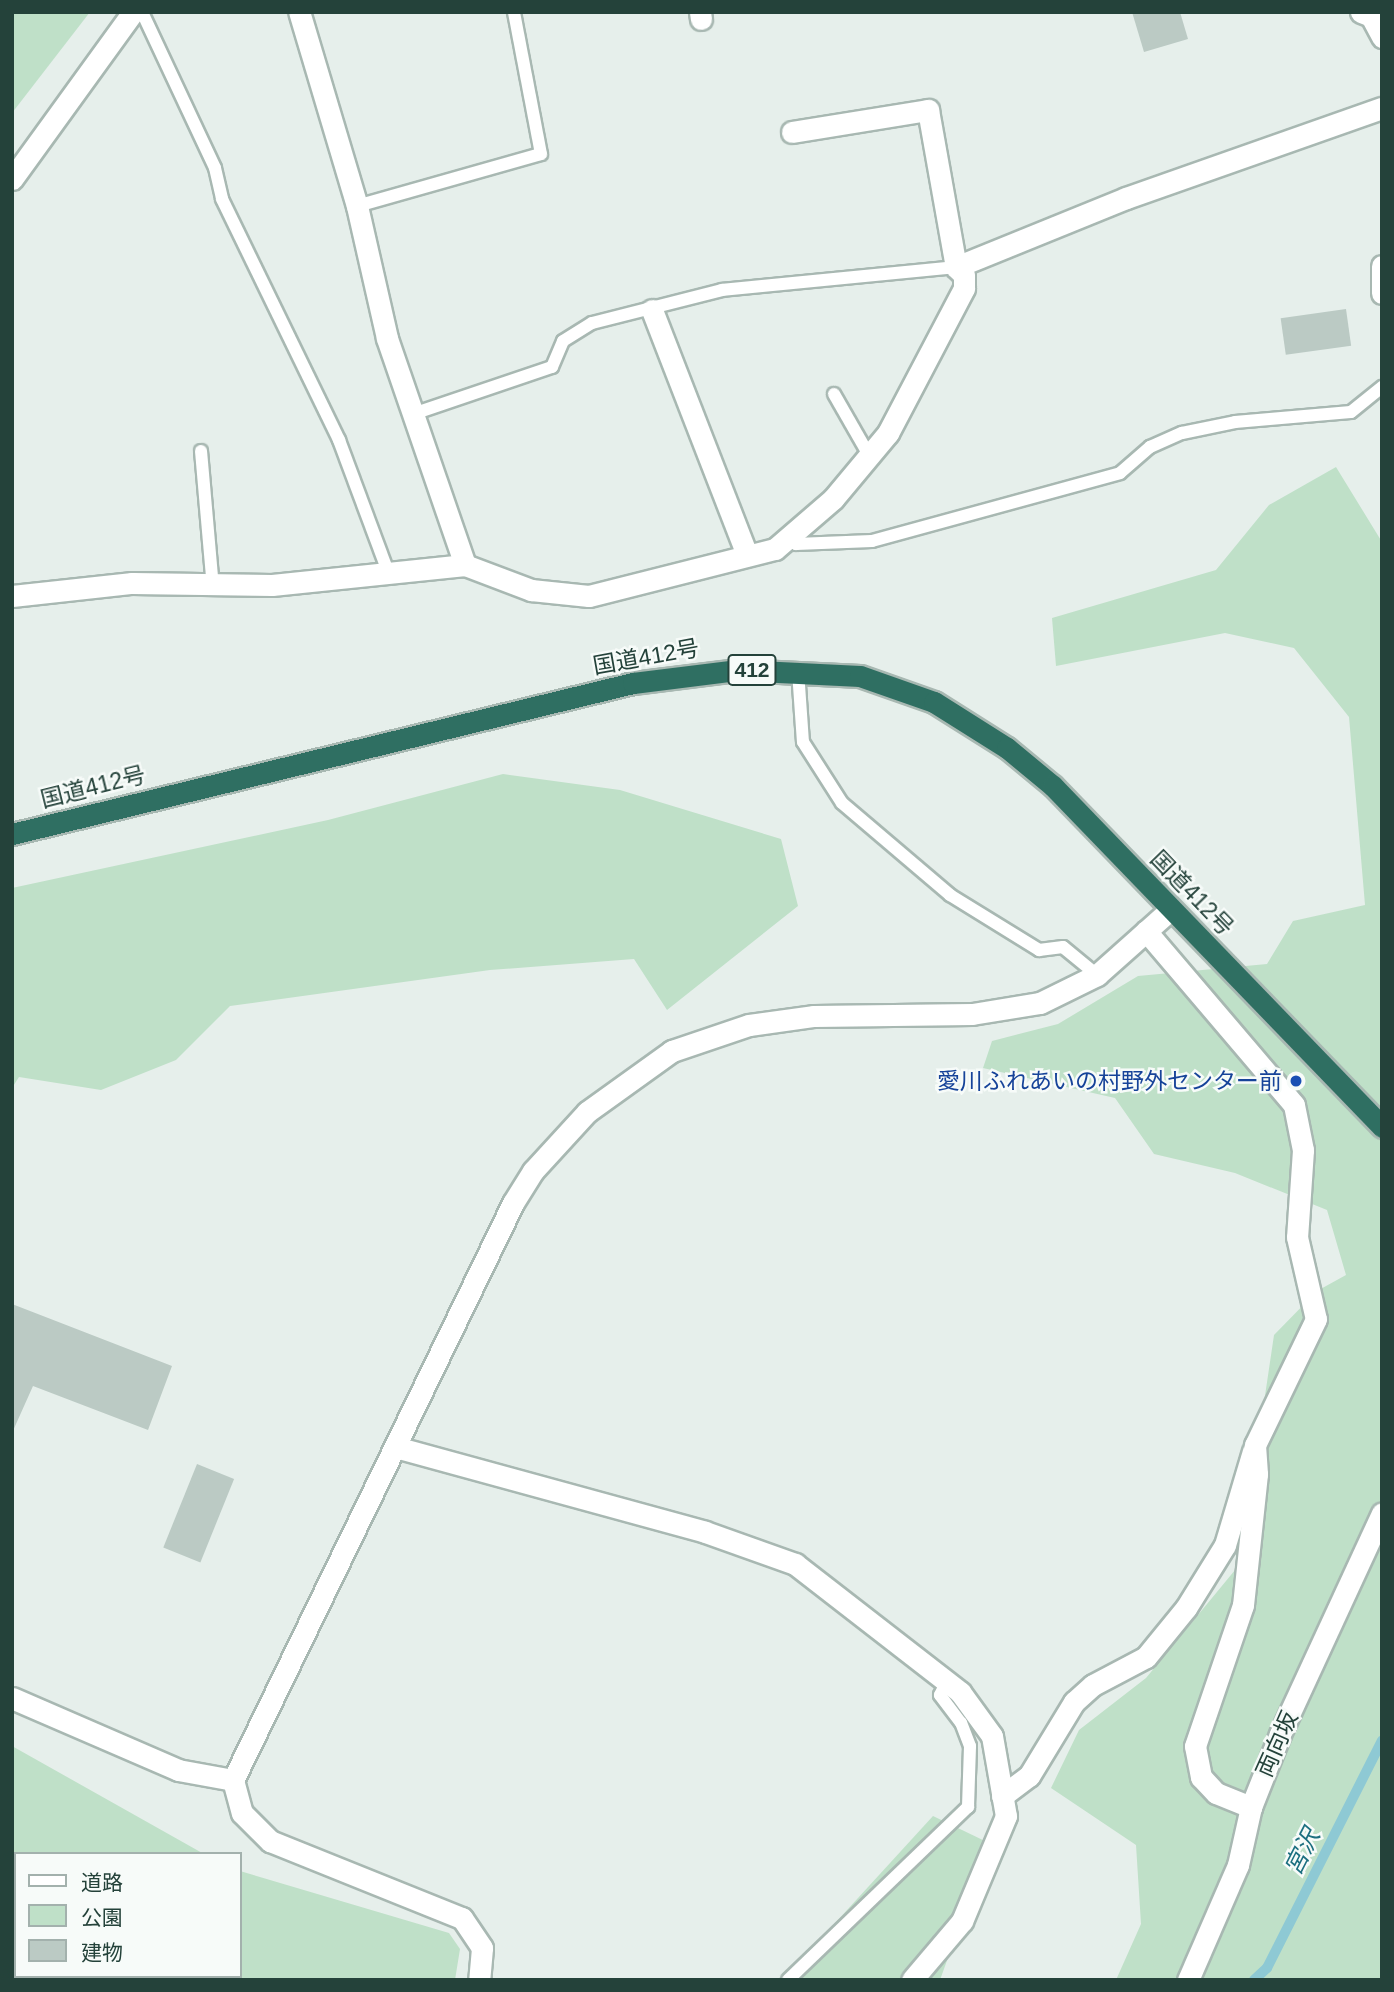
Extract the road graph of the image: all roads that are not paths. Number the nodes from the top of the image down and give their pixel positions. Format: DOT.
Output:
graph roads {
  1 [pos="133,12"];
  2 [pos="142,12"];
  3 [pos="299,12"];
  4 [pos="514,12"];
  5 [pos="1361,12"];
  6 [pos="1382,37"];
  7 [pos="1382,108"];
  8 [pos="792,132"];
  9 [pos="12,179"];
  10 [pos="357,206"];
  11 [pos="1382,266"];
  12 [pos="956,267"];
  13 [pos="1382,293"];
  14 [pos="652,310"];
  15 [pos="1382,387"];
  16 [pos="834,394"];
  17 [pos="410,415"];
  18 [pos="201,451"];
  19 [pos="869,455"];
  20 [pos="790,539"];
  21 [pos="747,555"];
  22 [pos="465,565"];
  23 [pos="388,572"];
  24 [pos="213,587"];
  25 [pos="12,596"];
  26 [pos="798,671"];
  27 [pos="12,834"];
  28 [pos="1170,909"];
  29 [pos="1146,931"];
  30 [pos="1097,975"];
  31 [pos="1382,1127"];
  32 [pos="1255,1445"];
  33 [pos="395,1447"];
  34 [pos="1382,1513"];
  35 [pos="947,1681"];
  36 [pos="12,1698"];
  37 [pos="233,1780"];
  38 [pos="1002,1796"];
  39 [pos="1251,1807"];
  40 [pos="479,1980"];
  41 [pos="788,1980"];
  42 [pos="912,1980"];
  43 [pos="1188,1980"];
  1 -- 9 [label="street"];
  2 -- 23 [label="lane"];
  3 -- 10 [label="street"];
  4 -- 10 [label="lane"];
  5 -- 6 [label="street"];
  7 -- 12 [label="street"];
  8 -- 12 [label="street"];
  10 -- 17 [label="street"];
  11 -- 13 [label="street"];
  12 -- 14 [label="lane"];
  12 -- 19 [label="street"];
  14 -- 17 [label="lane"];
  14 -- 21 [label="street"];
  15 -- 20 [label="lane"];
  16 -- 19 [label="lane"];
  17 -- 22 [label="street"];
  18 -- 24 [label="lane"];
  19 -- 20 [label="street"];
  20 -- 21 [label="street"];
  21 -- 22 [label="street"];
  22 -- 23 [label="street"];
  23 -- 24 [label="street"];
  24 -- 25 [label="street"];
  26 -- 27 [label="highway, 国道412号 / 412"];
  26 -- 28 [label="highway, 国道412号 / 412"];
  26 -- 30 [label="lane"];
  28 -- 29 [label="street"];
  28 -- 31 [label="highway, 国道412号 / 412"];
  29 -- 30 [label="street"];
  29 -- 32 [label="street"];
  30 -- 33 [label="street"];
  32 -- 38 [label="street"];
  32 -- 39 [label="street"];
  33 -- 35 [label="street"];
  33 -- 37 [label="street"];
  34 -- 39 [label="street, 両向坂"];
  35 -- 38 [label="street"];
  35 -- 41 [label="lane"];
  36 -- 37 [label="street"];
  37 -- 40 [label="street"];
  38 -- 42 [label="street"];
  39 -- 43 [label="street, 両向坂"];
}
